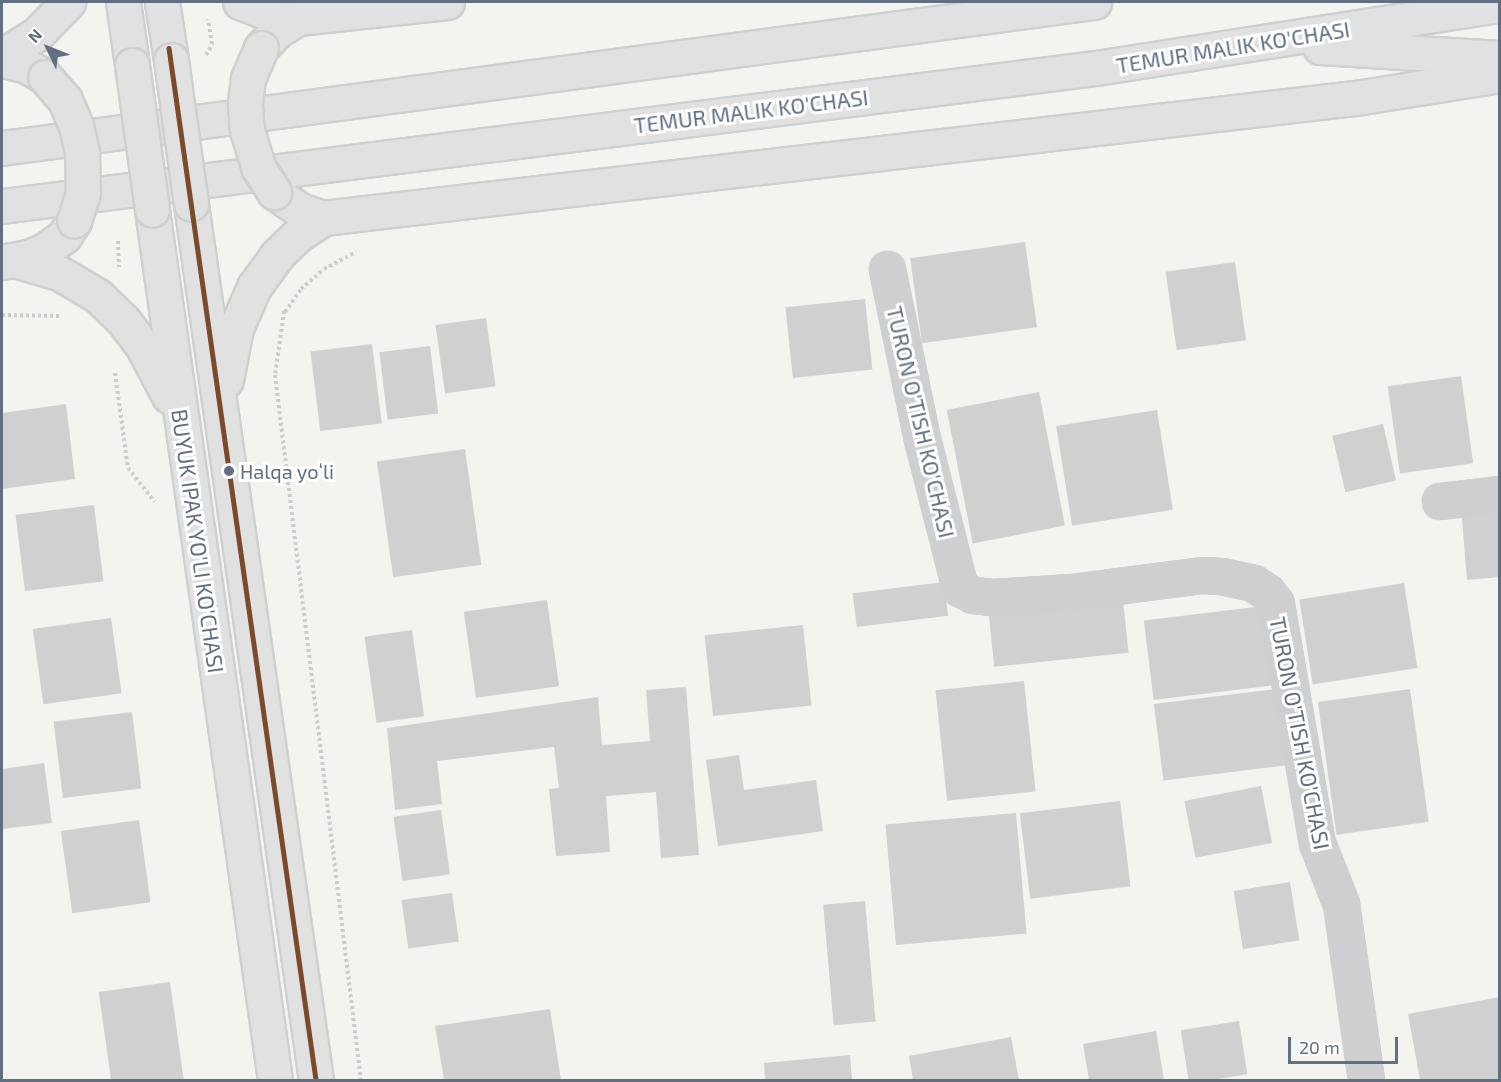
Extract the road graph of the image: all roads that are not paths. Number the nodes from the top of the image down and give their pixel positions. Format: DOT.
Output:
graph roads {
  1 [pos="68,2"];
  2 [pos="123,2"];
  3 [pos="162,2"];
  4 [pos="240,2"];
  5 [pos="447,2"];
  6 [pos="1094,2"];
  7 [pos="1500,5"];
  8 [pos="298,18"];
  9 [pos="1255,43"];
  10 [pos="2,56"];
  11 [pos="1500,58"];
  12 [pos="2,60"];
  13 [pos="1500,75"];
  14 [pos="2,148"];
  15 [pos="2,206"];
  16 [pos="323,218"];
  17 [pos="8,261"];
  18 [pos="887,269"];
  19 [pos="222,424"];
  20 [pos="183,434"];
  21 [pos="1500,494"];
  22 [pos="1440,501"];
  23 [pos="275,1080"];
  24 [pos="316,1080"];
  25 [pos="1366,1080"];
  1 -- 10 [label="main road"];
  2 -- 20 [label="main road, BUYUK IPAK YO'LI KO'CHASI, bridge"];
  3 -- 19 [label="main road, BUYUK IPAK YO'LI KO'CHASI, bridge"];
  4 -- 8 [label="main road"];
  5 -- 8 [label="main road"];
  6 -- 14 [label="main road"];
  7 -- 9 [label="main road, TEMUR MALIK KO'CHASI"];
  8 -- 16 [label="main road, bridge"];
  9 -- 11 [label="main road"];
  9 -- 15 [label="main road, TEMUR MALIK KO'CHASI"];
  12 -- 17 [label="main road, bridge"];
  13 -- 16 [label="main road"];
  16 -- 19 [label="main road"];
  17 -- 20 [label="main road"];
  18 -- 25 [label="street, TURON O'TISH KO'CHASI"];
  19 -- 24 [label="main road, BUYUK IPAK YO'LI KO'CHASI"];
  20 -- 23 [label="main road, BUYUK IPAK YO'LI KO'CHASI"];
  21 -- 22 [label="street"];
}
